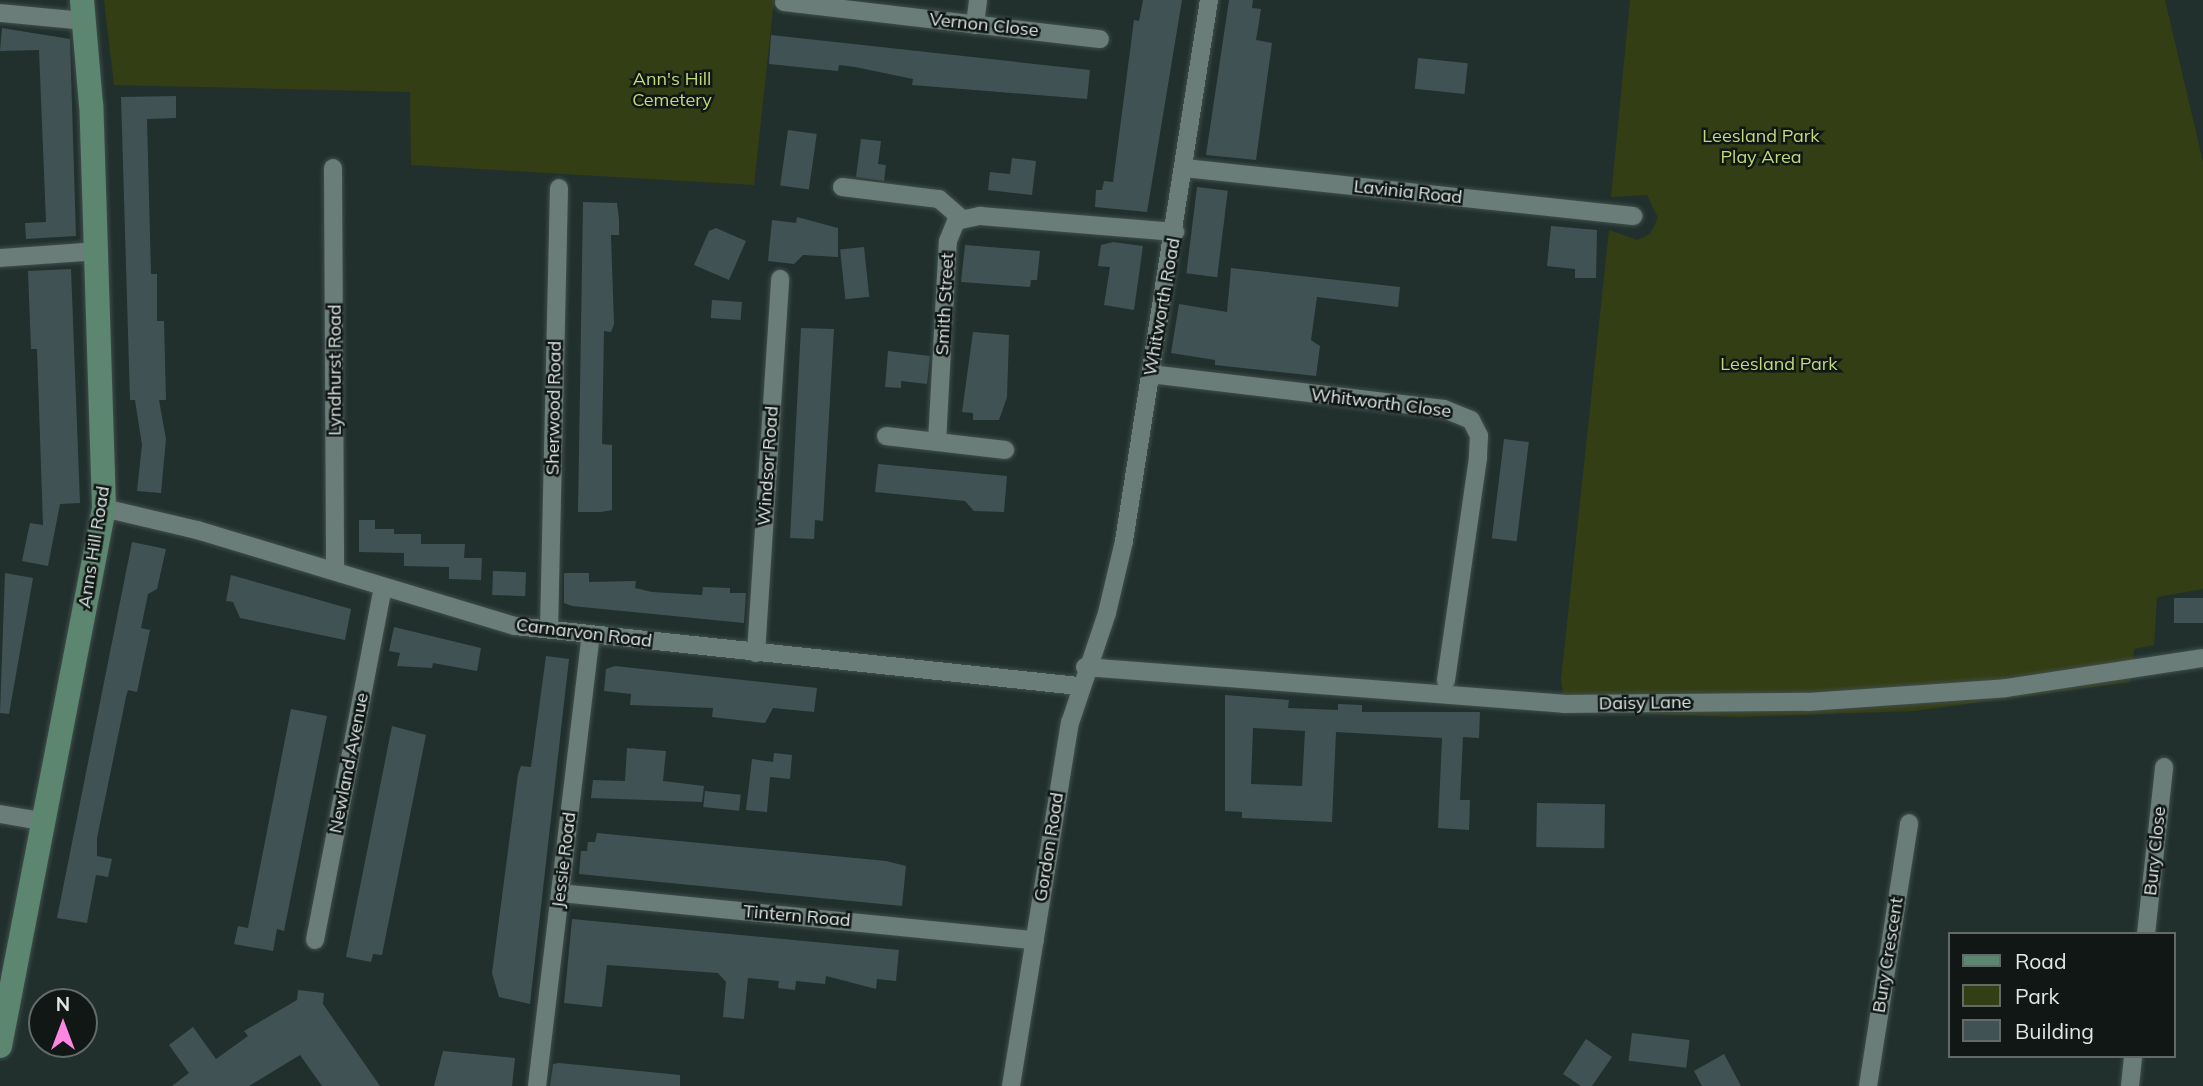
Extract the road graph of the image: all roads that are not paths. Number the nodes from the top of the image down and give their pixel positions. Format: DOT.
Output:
graph roads {
  1 [pos="978,0"];
  2 [pos="1209,0"];
  3 [pos="784,2"];
  4 [pos="84,11"];
  5 [pos="0,13"];
  6 [pos="975,25"];
  7 [pos="1100,39"];
  8 [pos="333,168"];
  9 [pos="1184,168"];
  10 [pos="842,187"];
  11 [pos="559,188"];
  12 [pos="1633,216"];
  13 [pos="961,218"];
  14 [pos="1175,232"];
  15 [pos="97,251"];
  16 [pos="0,258"];
  17 [pos="780,279"];
  18 [pos="1150,374"];
  19 [pos="886,436"];
  20 [pos="937,442"];
  21 [pos="1005,450"];
  22 [pos="104,508"];
  23 [pos="335,571"];
  24 [pos="383,587"];
  25 [pos="1107,614"];
  26 [pos="549,629"];
  27 [pos="592,635"];
  28 [pos="756,653"];
  29 [pos="2203,658"];
  30 [pos="1085,667"];
  31 [pos="1446,681"];
  32 [pos="1078,686"];
  33 [pos="2164,767"];
  34 [pos="0,814"];
  35 [pos="41,821"];
  36 [pos="1909,823"];
  37 [pos="560,893"];
  38 [pos="2146,932"];
  39 [pos="315,940"];
  40 [pos="1035,940"];
  41 [pos="0,1045"];
  42 [pos="2133,1058"];
  43 [pos="537,1086"];
  44 [pos="1011,1086"];
  45 [pos="1868,1086"];
  46 [pos="2130,1086"];
  1 -- 6 [label="street"];
  2 -- 9 [label="street, Whitworth Road"];
  3 -- 6 [label="street, Vernon Close"];
  4 -- 5 [label="street"];
  4 -- 15 [label="street, Anns Hill Road"];
  6 -- 7 [label="street, Vernon Close"];
  8 -- 23 [label="street, Lyndhurst Road"];
  9 -- 12 [label="street, Lavinia Road"];
  9 -- 14 [label="street, Whitworth Road"];
  10 -- 13 [label="street"];
  11 -- 26 [label="street, Sherwood Road"];
  13 -- 14 [label="street"];
  13 -- 20 [label="street, Smith Street"];
  14 -- 18 [label="street, Whitworth Road"];
  15 -- 16 [label="street"];
  15 -- 22 [label="street, Anns Hill Road"];
  17 -- 28 [label="street, Windsor Road"];
  18 -- 25 [label="street, Whitworth Road"];
  18 -- 31 [label="street, Whitworth Close"];
  19 -- 20 [label="street"];
  20 -- 21 [label="street"];
  22 -- 23 [label="street, Carnarvon Road"];
  22 -- 35 [label="street, Anns Hill Road"];
  23 -- 24 [label="street, Carnarvon Road"];
  24 -- 26 [label="street, Carnarvon Road"];
  24 -- 39 [label="street, Newland Avenue"];
  25 -- 30 [label="street, Gordon Road"];
  26 -- 27 [label="street, Carnarvon Road"];
  27 -- 28 [label="street, Carnarvon Road"];
  27 -- 37 [label="street, Jessie Road"];
  28 -- 32 [label="street, Carnarvon Road"];
  29 -- 30 [label="street, Daisy Lane"];
  30 -- 32 [label="street, Gordon Road"];
  32 -- 40 [label="street, Gordon Road"];
  33 -- 38 [label="street, Bury Close"];
  34 -- 35 [label="street"];
  35 -- 41 [label="street, Anns Hill Road"];
  36 -- 45 [label="street, Bury Crescent"];
  37 -- 40 [label="street, Tintern Road"];
  37 -- 43 [label="street, Jessie Road"];
  40 -- 44 [label="street, Gordon Road"];
  42 -- 46 [label="street"];
}
